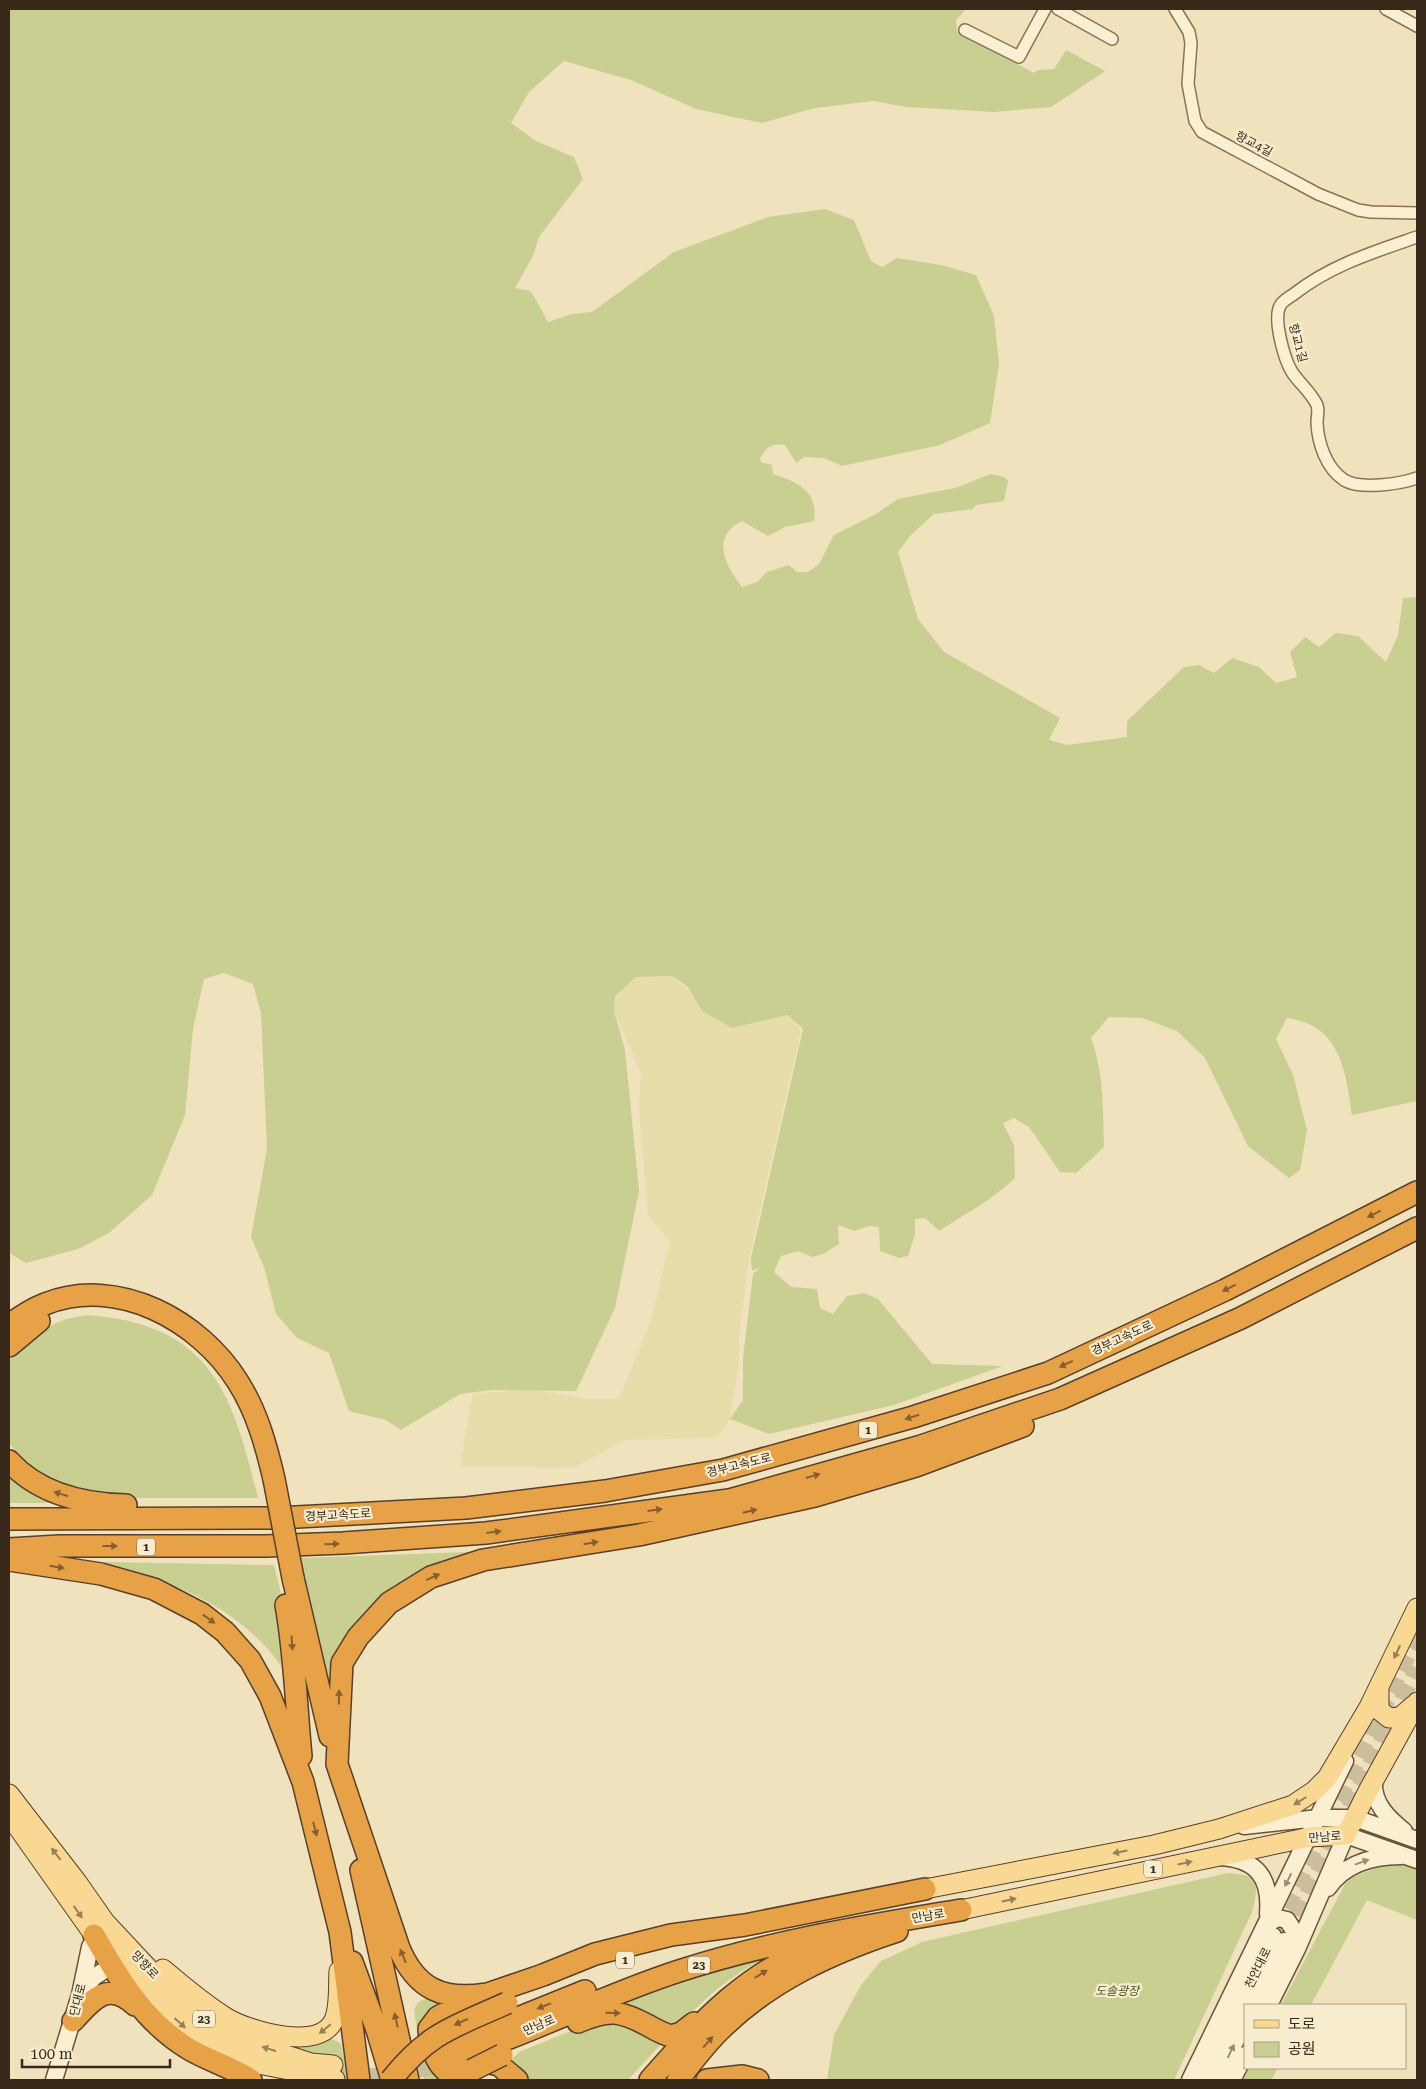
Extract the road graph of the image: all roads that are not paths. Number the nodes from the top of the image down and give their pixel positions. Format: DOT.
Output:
graph roads {
  1 [pos="1044,9"];
  2 [pos="1058,9"];
  3 [pos="1175,9"];
  4 [pos="1386,9"];
  5 [pos="1417,26"];
  6 [pos="965,30"];
  7 [pos="1112,40"];
  8 [pos="1417,213"];
  9 [pos="1417,236"];
  10 [pos="1417,478"];
  11 [pos="1417,1192"];
  12 [pos="1417,1228"];
  13 [pos="1241,1318"];
  14 [pos="9,1325"];
  15 [pos="9,1346"];
  16 [pos="9,1461"];
  17 [pos="268,1481"];
  18 [pos="466,1508"];
  19 [pos="9,1519"];
  20 [pos="9,1549"];
  21 [pos="9,1560"];
  22 [pos="287,1578"];
  23 [pos="1417,1608"];
  24 [pos="1380,1686"];
  25 [pos="1417,1702"];
  26 [pos="1369,1707"];
  27 [pos="337,1764"];
  28 [pos="1374,1780"];
  29 [pos="303,1782"];
  30 [pos="9,1794"];
  31 [pos="9,1815"];
  32 [pos="1318,1818"];
  33 [pos="1355,1818"];
  34 [pos="1218,1829"];
  35 [pos="1346,1835"];
  36 [pos="1310,1837"];
  37 [pos="1416,1840"];
  38 [pos="1212,1857"];
  39 [pos="1411,1858"];
  40 [pos="77,1882"];
  41 [pos="925,1889"];
  42 [pos="1316,1906"];
  43 [pos="961,1910"];
  44 [pos="745,1925"];
  45 [pos="99,1929"];
  46 [pos="340,1932"];
  47 [pos="1280,1938"];
  48 [pos="113,1968"];
  49 [pos="145,1989"];
  50 [pos="486,1994"];
  51 [pos="734,1994"];
  52 [pos="80,1995"];
  53 [pos="1244,2004"];
  54 [pos="1244,2004"];
  55 [pos="1253,2004"];
  56 [pos="1269,2004"];
  57 [pos="147,2015"];
  58 [pos="72,2021"];
  59 [pos="1244,2024"];
  60 [pos="448,2053"];
  61 [pos="1244,2057"];
  62 [pos="401,2078"];
  63 [pos="54,2080"];
  64 [pos="251,2080"];
  65 [pos="359,2080"];
  66 [pos="517,2080"];
  67 [pos="650,2080"];
  68 [pos="678,2080"];
  69 [pos="707,2080"];
  70 [pos="758,2080"];
  71 [pos="1190,2080"];
  72 [pos="1203,2080"];
  73 [pos="1216,2080"];
  74 [pos="1232,2080"];
  1 -- 6 [label="street"];
  2 -- 7 [label="street"];
  3 -- 8 [label="street, 향교4길"];
  4 -- 5 [label="street"];
  9 -- 10 [label="street, 향교1길"];
  11 -- 18 [label="highway, 경부고속도로 / 1, one-way"];
  12 -- 13 [label="highway, 1"];
  20 -- 13 [label="highway, 1, one-way"];
  27 -- 13 [label="highway, one-way"];
  14 -- 17 [label="highway"];
  15 -- 17 [label="highway"];
  18 -- 16 [label="highway, one-way"];
  17 -- 22 [label="highway"];
  18 -- 19 [label="highway, 경부고속도로 / 1"];
  21 -- 29 [label="highway, one-way"];
  22 -- 27 [label="highway"];
  22 -- 29 [label="highway, one-way"];
  23 -- 24 [label="main road, one-way"];
  24 -- 25 [label="main road"];
  24 -- 26 [label="main road"];
  25 -- 28 [label="main road"];
  26 -- 32 [label="main road"];
  26 -- 34 [label="main road, one-way"];
  50 -- 27 [label="highway, one-way"];
  62 -- 27 [label="highway, one-way"];
  28 -- 33 [label="main road"];
  28 -- 37 [label="main road"];
  29 -- 46 [label="highway, one-way"];
  40 -- 30 [label="main road, 망향로 / 23, one-way"];
  31 -- 45 [label="main road, 망향로 / 23, one-way"];
  32 -- 33 [label="main road, 만남로"];
  32 -- 34 [label="main road, 만남로"];
  32 -- 36 [label="main road"];
  33 -- 35 [label="main road"];
  33 -- 37 [label="main road, 만남로"];
  34 -- 41 [label="main road, 만남로, one-way"];
  35 -- 36 [label="main road, 만남로 / 1"];
  35 -- 39 [label="main road, 만남로"];
  35 -- 42 [label="main road"];
  36 -- 38 [label="main road, 만남로 / 1"];
  36 -- 47 [label="main road, one-way"];
  43 -- 38 [label="main road, 만남로 / 1, one-way"];
  38 -- 47 [label="main road"];
  42 -- 39 [label="main road, one-way"];
  40 -- 45 [label="main road, 망향로 / 23"];
  46 -- 40 [label="main road, one-way"];
  41 -- 44 [label="highway, 1"];
  41 -- 60 [label="highway, 만남로 / 23, one-way"];
  42 -- 47 [label="main road"];
  51 -- 43 [label="highway, one-way"];
  43 -- 60 [label="highway, 만남로 / 23"];
  68 -- 43 [label="highway, 1, one-way"];
  44 -- 50 [label="highway"];
  44 -- 62 [label="highway, 1, one-way, bridge"];
  45 -- 48 [label="highway"];
  45 -- 49 [label="main road, 망향로 / 23"];
  49 -- 45 [label="main road, 망향로 / 23, one-way"];
  45 -- 52 [label="main road, 단대로"];
  46 -- 62 [label="highway"];
  46 -- 65 [label="highway"];
  47 -- 53 [label="main road, 천안대로"];
  47 -- 55 [label="main road, 천안대로"];
  47 -- 56 [label="main road"];
  47 -- 71 [label="main road"];
  48 -- 49 [label="main road"];
  48 -- 52 [label="main road"];
  48 -- 57 [label="highway"];
  50 -- 51 [label="highway, one-way, bridge"];
  51 -- 67 [label="highway"];
  52 -- 58 [label="main road, 단대로"];
  54 -- 72 [label="main road, 천안대로"];
  57 -- 58 [label="highway"];
  57 -- 64 [label="highway"];
  58 -- 63 [label="main road, 단대로"];
  73 -- 59 [label="main road, one-way"];
  60 -- 66 [label="highway"];
  61 -- 74 [label="main road"];
  69 -- 70 [label="highway"];
}
